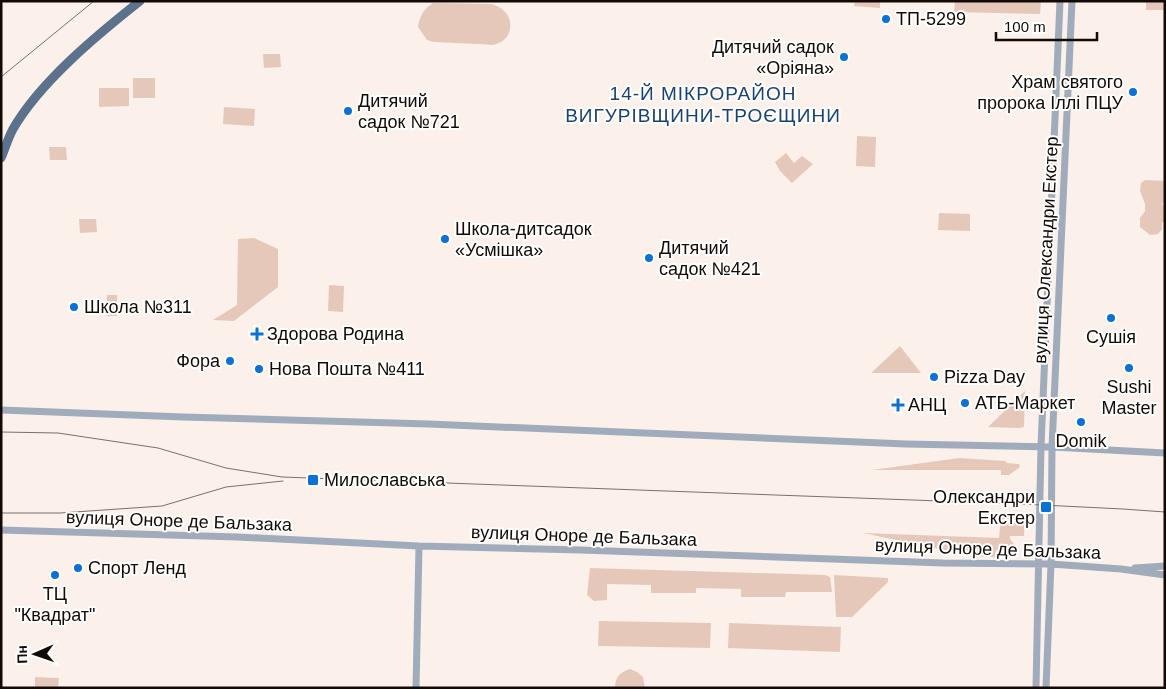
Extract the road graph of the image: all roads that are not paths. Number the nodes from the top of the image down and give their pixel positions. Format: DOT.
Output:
graph roads {
  1 [pos="140,1"];
  2 [pos="1060,1"];
  3 [pos="1072,1"];
  4 [pos="1,158"];
  5 [pos="1,410"];
  6 [pos="1041,446"];
  7 [pos="1052,446"];
  8 [pos="1148,451"];
  9 [pos="1165,453"];
  10 [pos="1165,458"];
  11 [pos="1,530"];
  12 [pos="419,546"];
  13 [pos="1038,564"];
  14 [pos="1051,564"];
  15 [pos="1165,566"];
  16 [pos="1121,569"];
  17 [pos="1165,575"];
  18 [pos="416,688"];
  19 [pos="1036,688"];
  20 [pos="1046,688"];
  1 -- 4 [label="main road"];
  2 -- 6 [label="street, вулиця Олександри Екстер"];
  3 -- 7 [label="street, вулиця Олександри Екстер"];
  5 -- 6 [label="street"];
  6 -- 7 [label="street"];
  6 -- 13 [label="street, вулиця Олександри Екстер"];
  7 -- 8 [label="street"];
  7 -- 14 [label="street, вулиця Олександри Екстер"];
  8 -- 9 [label="street"];
  8 -- 10 [label="street"];
  11 -- 12 [label="street, вулиця Оноре де Бальзака"];
  12 -- 13 [label="street, вулиця Оноре де Бальзака"];
  12 -- 18 [label="street"];
  13 -- 14 [label="street, вулиця Оноре де Бальзака"];
  13 -- 19 [label="street, вулиця Олександри Екстер"];
  14 -- 16 [label="street, вулиця Оноре де Бальзака"];
  14 -- 20 [label="street, вулиця Олександри Екстер"];
  15 -- 16 [label="street"];
  16 -- 17 [label="street, вулиця Оноре де Бальзака"];
}
